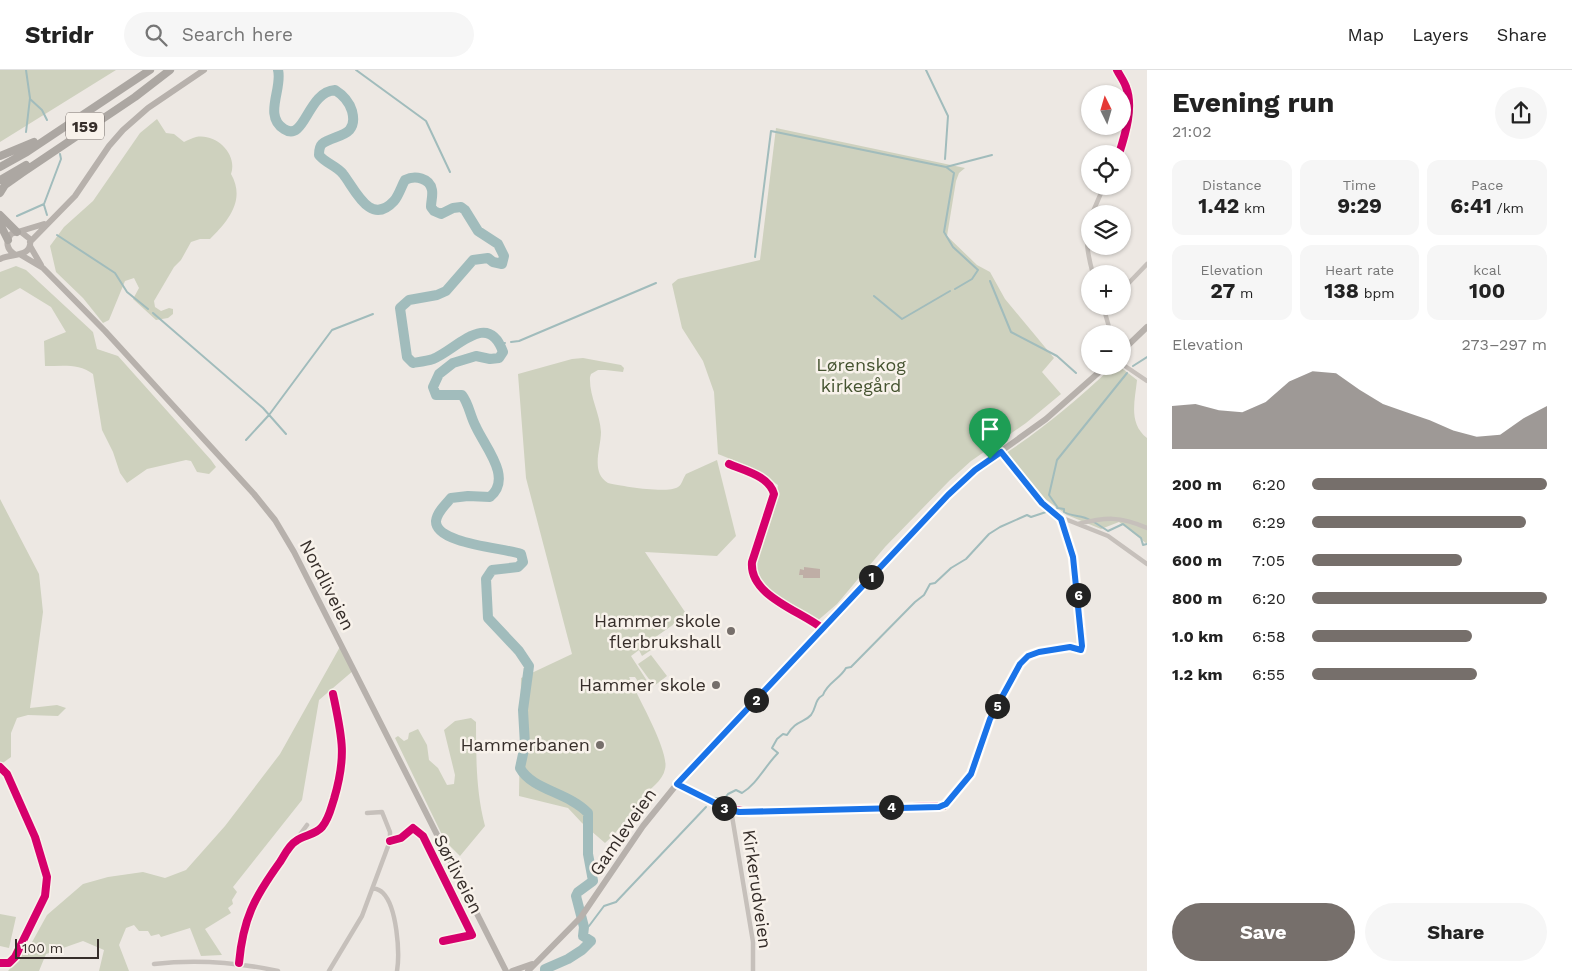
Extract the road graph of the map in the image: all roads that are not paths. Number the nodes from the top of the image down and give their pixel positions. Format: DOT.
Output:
graph roads {
  1 [pos="149,70"];
  2 [pos="169,70"];
  3 [pos="204,70"];
  4 [pos="1117,70"];
  5 [pos="1121,145"];
  6 [pos="0,156"];
  7 [pos="0,167"];
  8 [pos="0,180"];
  9 [pos="0,193"];
  10 [pos="0,215"];
  11 [pos="47,223"];
  12 [pos="0,224"];
  13 [pos="19,232"];
  14 [pos="7,242"];
  15 [pos="30,244"];
  16 [pos="0,250"];
  17 [pos="18,254"];
  18 [pos="0,259"];
  19 [pos="1147,264"];
  20 [pos="43,268"];
  21 [pos="1131,281"];
  22 [pos="1147,327"];
  23 [pos="1131,342"];
  24 [pos="1131,370"];
  25 [pos="1096,375"];
  26 [pos="1147,381"];
  27 [pos="1001,452"];
  28 [pos="729,464"];
  29 [pos="1061,519"];
  30 [pos="1077,524"];
  31 [pos="1147,528"];
  32 [pos="1147,564"];
  33 [pos="822,629"];
  34 [pos="333,694"];
  35 [pos="0,767"];
  36 [pos="677,784"];
  37 [pos="727,809"];
  38 [pos="368,813"];
  39 [pos="307,825"];
  40 [pos="295,841"];
  41 [pos="390,841"];
  42 [pos="373,888"];
  43 [pos="443,941"];
  44 [pos="0,963"];
  45 [pos="239,963"];
  46 [pos="154,964"];
  47 [pos="534,964"];
  48 [pos="278,971"];
  49 [pos="329,971"];
  50 [pos="397,971"];
  51 [pos="506,971"];
  52 [pos="512,971"];
  53 [pos="528,971"];
  54 [pos="753,971"];
  1 -- 6 [label="highway"];
  1 -- 7 [label="highway, 159"];
  2 -- 8 [label="highway, 159"];
  2 -- 9 [label="highway"];
  3 -- 11 [label="main road"];
  4 -- 5 [label="street"];
  10 -- 13 [label="highway"];
  11 -- 13 [label="main road"];
  11 -- 15 [label="main road"];
  12 -- 14 [label="highway"];
  13 -- 14 [label="main road"];
  13 -- 15 [label="main road"];
  14 -- 16 [label="main road"];
  14 -- 17 [label="main road"];
  15 -- 17 [label="main road"];
  15 -- 20 [label="main road, Nordliveien"];
  17 -- 18 [label="main road"];
  17 -- 20 [label="main road, Nordliveien"];
  19 -- 21 [label="street"];
  20 -- 51 [label="main road, Nordliveien"];
  22 -- 23 [label="main road"];
  24 -- 26 [label="street"];
  25 -- 27 [label="main road, Gamleveien"];
  27 -- 29 [label="street"];
  27 -- 33 [label="main road, Gamleveien"];
  28 -- 33 [label="street"];
  29 -- 30 [label="street"];
  29 -- 37 [label="street"];
  30 -- 31 [label="street"];
  30 -- 32 [label="street"];
  33 -- 36 [label="main road, Gamleveien"];
  34 -- 40 [label="street"];
  35 -- 44 [label="street"];
  36 -- 37 [label="street, Kirkerudveien"];
  36 -- 47 [label="main road, Gamleveien"];
  37 -- 54 [label="street, Kirkerudveien"];
  38 -- 41 [label="street"];
  39 -- 40 [label="street"];
  40 -- 45 [label="street"];
  41 -- 42 [label="street"];
  41 -- 43 [label="street, Sørliveien"];
  42 -- 49 [label="street"];
  42 -- 50 [label="street"];
  45 -- 46 [label="street"];
  45 -- 48 [label="street"];
  47 -- 52 [label="main road, Gamleveien"];
  47 -- 53 [label="main road, Gamleveien"];
}
